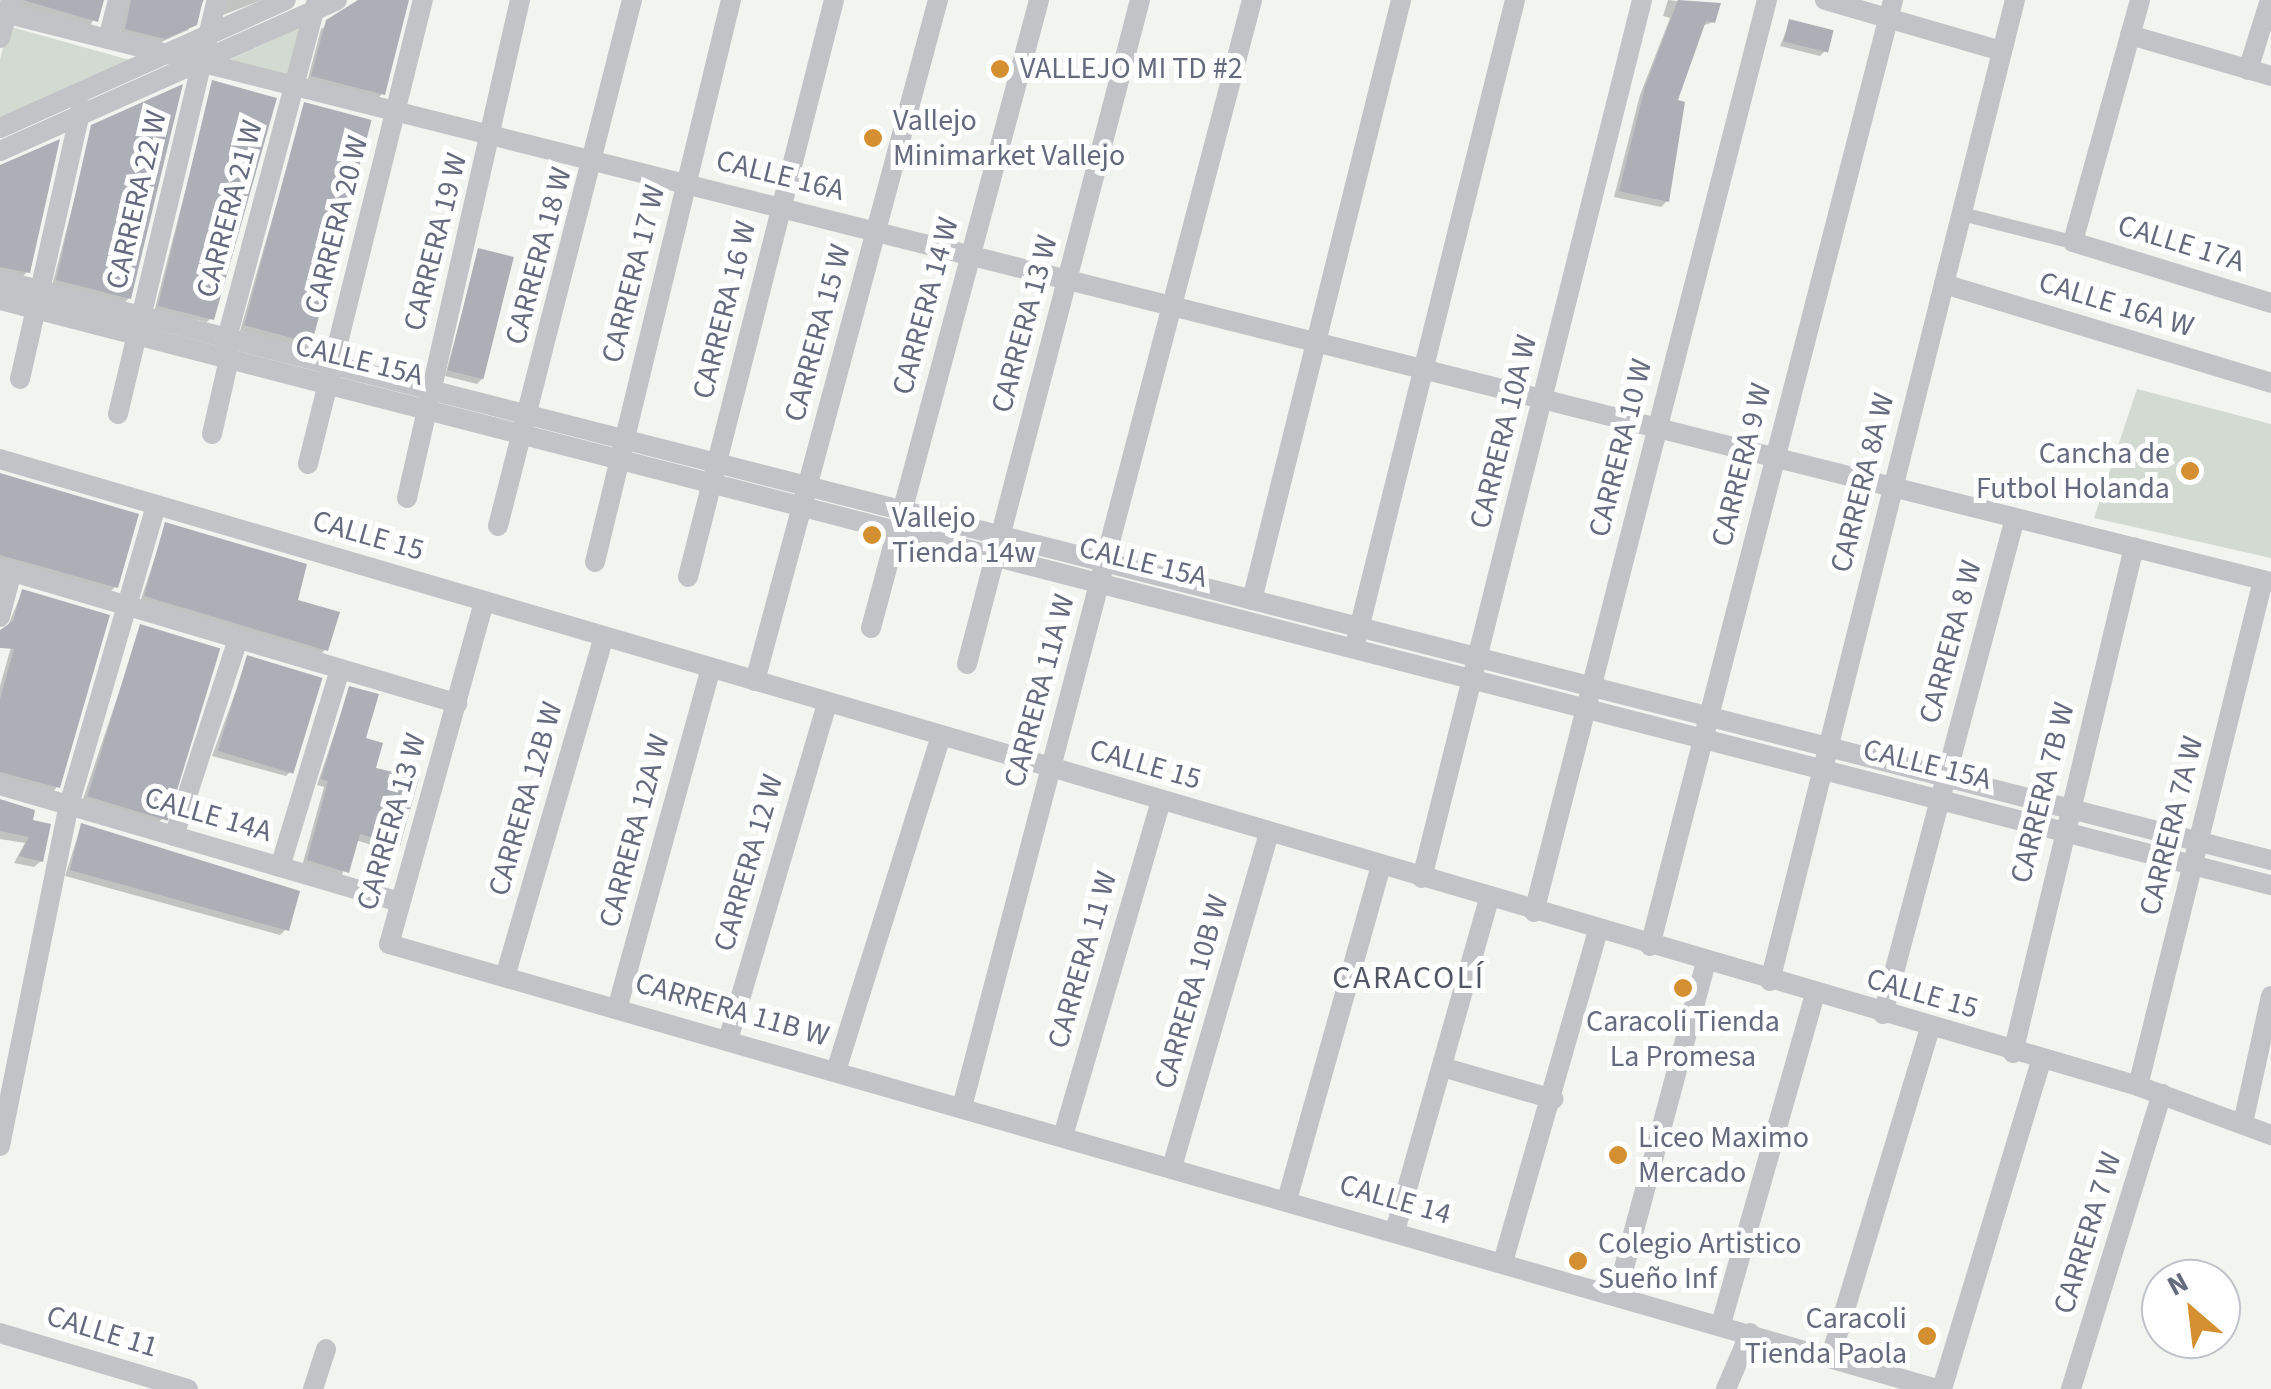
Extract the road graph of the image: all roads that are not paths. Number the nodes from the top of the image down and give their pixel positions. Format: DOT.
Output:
graph roads {
  1 [pos="118,0"];
  2 [pos="218,0"];
  3 [pos="286,0"];
  4 [pos="337,0"];
  5 [pos="424,0"];
  6 [pos="520,0"];
  7 [pos="632,0"];
  8 [pos="731,0"];
  9 [pos="834,0"];
  10 [pos="938,0"];
  11 [pos="1039,0"];
  12 [pos="1140,0"];
  13 [pos="1252,0"];
  14 [pos="1402,0"];
  15 [pos="1515,0"];
  16 [pos="1642,0"];
  17 [pos="1767,0"];
  18 [pos="1825,0"];
  19 [pos="2015,0"];
  20 [pos="2140,0"];
  21 [pos="2270,0"];
  22 [pos="315,5"];
  23 [pos="6,8"];
  24 [pos="1890,9"];
  25 [pos="209,34"];
  26 [pos="2130,34"];
  27 [pos="0,38"];
  28 [pos="108,38"];
  29 [pos="2002,52"];
  30 [pos="164,53"];
  31 [pos="198,61"];
  32 [pos="2248,70"];
  33 [pos="2271,76"];
  34 [pos="293,86"];
  35 [pos="87,89"];
  36 [pos="396,111"];
  37 [pos="78,116"];
  38 [pos="0,128"];
  39 [pos="492,135"];
  40 [pos="0,151"];
  41 [pos="595,161"];
  42 [pos="686,184"];
  43 [pos="781,208"];
  44 [pos="1962,214"];
  45 [pos="876,232"];
  46 [pos="2073,242"];
  47 [pos="971,255"];
  48 [pos="0,280"];
  49 [pos="1067,280"];
  50 [pos="1944,284"];
  51 [pos="0,300"];
  52 [pos="38,300"];
  53 [pos="2271,303"];
  54 [pos="1172,306"];
  55 [pos="139,326"];
  56 [pos="1318,343"];
  57 [pos="228,348"];
  58 [pos="1422,369"];
  59 [pos="330,375"];
  60 [pos="20,379"];
  61 [pos="2271,382"];
  62 [pos="1545,399"];
  63 [pos="429,400"];
  64 [pos="118,414"];
  65 [pos="525,425"];
  66 [pos="1658,428"];
  67 [pos="212,434"];
  68 [pos="622,450"];
  69 [pos="1775,457"];
  70 [pos="0,458"];
  71 [pos="308,464"];
  72 [pos="714,473"];
  73 [pos="1893,487"];
  74 [pos="805,496"];
  75 [pos="407,498"];
  76 [pos="156,505"];
  77 [pos="2015,518"];
  78 [pos="900,521"];
  79 [pos="498,526"];
  80 [pos="998,546"];
  81 [pos="2134,547"];
  82 [pos="595,562"];
  83 [pos="6,570"];
  84 [pos="1102,572"];
  85 [pos="688,577"];
  86 [pos="2267,581"];
  87 [pos="1228,594"];
  88 [pos="1252,600"];
  89 [pos="484,602"];
  90 [pos="126,604"];
  91 [pos="1223,615"];
  92 [pos="0,617"];
  93 [pos="1359,627"];
  94 [pos="871,628"];
  95 [pos="604,637"];
  96 [pos="238,638"];
  97 [pos="1354,648"];
  98 [pos="1477,657"];
  99 [pos="967,664"];
  100 [pos="711,668"];
  101 [pos="340,670"];
  102 [pos="1472,679"];
  103 [pos="755,682"];
  104 [pos="1592,686"];
  105 [pos="458,703"];
  106 [pos="827,703"];
  107 [pos="1586,708"];
  108 [pos="1709,716"];
  109 [pos="941,736"];
  110 [pos="1704,738"];
  111 [pos="1828,746"];
  112 [pos="1051,769"];
  113 [pos="1823,769"];
  114 [pos="1947,777"];
  115 [pos="0,786"];
  116 [pos="1940,800"];
  117 [pos="1161,801"];
  118 [pos="69,806"];
  119 [pos="2069,808"];
  120 [pos="2063,831"];
  121 [pos="1269,833"];
  122 [pos="174,836"];
  123 [pos="2198,842"];
  124 [pos="2271,860"];
  125 [pos="2193,865"];
  126 [pos="1380,866"];
  127 [pos="280,867"];
  128 [pos="1422,878"];
  129 [pos="2271,885"];
  130 [pos="1489,898"];
  131 [pos="400,902"];
  132 [pos="1534,912"];
  133 [pos="1598,930"];
  134 [pos="389,944"];
  135 [pos="1650,946"];
  136 [pos="1706,962"];
  137 [pos="505,977"];
  138 [pos="1770,980"];
  139 [pos="1815,994"];
  140 [pos="2271,996"];
  141 [pos="617,1009"];
  142 [pos="1883,1014"];
  143 [pos="1930,1028"];
  144 [pos="728,1040"];
  145 [pos="2013,1053"];
  146 [pos="2041,1061"];
  147 [pos="1442,1066"];
  148 [pos="836,1071"];
  149 [pos="2138,1086"];
  150 [pos="2162,1094"];
  151 [pos="1553,1099"];
  152 [pos="962,1108"];
  153 [pos="2243,1122"];
  154 [pos="2271,1134"];
  155 [pos="1063,1136"];
  156 [pos="0,1146"];
  157 [pos="1172,1167"];
  158 [pos="1287,1200"];
  159 [pos="1395,1231"];
  160 [pos="1503,1262"];
  161 [pos="1616,1294"];
  162 [pos="1721,1324"];
  163 [pos="0,1333"];
  164 [pos="1750,1333"];
  165 [pos="326,1349"];
  166 [pos="1831,1356"];
  167 [pos="182,1388"];
  168 [pos="313,1389"];
  169 [pos="1726,1389"];
  170 [pos="1939,1389"];
  171 [pos="2070,1389"];
  1 -- 28 [label="street"];
  2 -- 25 [label="street, CARRERA 22 W"];
  3 -- 25 [label="street"];
  4 -- 22 [label="street"];
  5 -- 36 [label="street, CARRERA 20 W"];
  6 -- 39 [label="street, CARRERA 19 W"];
  7 -- 41 [label="street, CARRERA 18 W"];
  8 -- 42 [label="street, CARRERA 17 W"];
  9 -- 43 [label="street, CARRERA 16 W"];
  10 -- 45 [label="street, CARRERA 15 W"];
  11 -- 47 [label="street, CARRERA 14 W"];
  12 -- 49 [label="street, CARRERA 13 W"];
  13 -- 54 [label="street, CARRERA 11A W"];
  14 -- 56 [label="street"];
  15 -- 58 [label="street"];
  16 -- 62 [label="street, CARRERA 10A W"];
  17 -- 66 [label="street, CARRERA 10 W"];
  18 -- 24 [label="street"];
  19 -- 29 [label="street, CARRERA 8A W"];
  20 -- 26 [label="street"];
  21 -- 32 [label="street"];
  22 -- 31 [label="street"];
  22 -- 34 [label="street, CARRERA 21 W"];
  23 -- 27 [label="street"];
  23 -- 28 [label="street, CALLE 16A"];
  24 -- 29 [label="street"];
  24 -- 69 [label="street, CARRERA 9 W"];
  25 -- 30 [label="street"];
  25 -- 31 [label="street, CARRERA 22 W"];
  26 -- 32 [label="street"];
  26 -- 46 [label="street"];
  28 -- 30 [label="street, CALLE 16A"];
  29 -- 44 [label="street, CARRERA 8A W"];
  30 -- 31 [label="street, CALLE 16A"];
  30 -- 35 [label="street"];
  31 -- 34 [label="street, CALLE 16A"];
  31 -- 37 [label="street"];
  31 -- 55 [label="street, CARRERA 22 W"];
  32 -- 33 [label="street"];
  34 -- 36 [label="street, CALLE 16A"];
  34 -- 57 [label="street, CARRERA 21 W"];
  35 -- 37 [label="street"];
  35 -- 38 [label="street"];
  36 -- 39 [label="street, CALLE 16A"];
  36 -- 59 [label="street, CARRERA 20 W"];
  37 -- 40 [label="street"];
  37 -- 52 [label="street"];
  39 -- 41 [label="street, CALLE 16A"];
  39 -- 63 [label="street, CARRERA 19 W"];
  41 -- 42 [label="street, CALLE 16A"];
  41 -- 65 [label="street, CARRERA 18 W"];
  42 -- 43 [label="street, CALLE 16A"];
  42 -- 68 [label="street, CARRERA 17 W"];
  43 -- 45 [label="street, CALLE 16A"];
  43 -- 72 [label="street, CARRERA 16 W"];
  44 -- 46 [label="street"];
  44 -- 50 [label="street, CARRERA 8A W"];
  45 -- 47 [label="street, CALLE 16A"];
  45 -- 74 [label="street, CARRERA 15 W"];
  46 -- 53 [label="street, CALLE 17A"];
  47 -- 49 [label="street, CALLE 16A"];
  47 -- 78 [label="street, CARRERA 14 W"];
  48 -- 52 [label="street, CALLE 15A"];
  49 -- 54 [label="street, CALLE 16A"];
  49 -- 80 [label="street, CARRERA 13 W"];
  50 -- 61 [label="street, CALLE 16A W"];
  50 -- 73 [label="street, CARRERA 8A W"];
  51 -- 52 [label="street, CALLE 15A"];
  52 -- 55 [label="street, CALLE 15A"];
  52 -- 60 [label="street"];
  54 -- 56 [label="street, CALLE 16A"];
  54 -- 84 [label="street, CARRERA 11A W"];
  55 -- 57 [label="street, CALLE 15A"];
  55 -- 64 [label="street, CARRERA 22 W"];
  56 -- 58 [label="street, CALLE 16A"];
  56 -- 88 [label="street"];
  57 -- 59 [label="street, CALLE 15A"];
  57 -- 67 [label="street, CARRERA 21 W"];
  58 -- 62 [label="street, CALLE 16A"];
  58 -- 93 [label="street"];
  59 -- 63 [label="street, CALLE 15A"];
  59 -- 71 [label="street, CARRERA 20 W"];
  62 -- 66 [label="street"];
  62 -- 98 [label="street, CARRERA 10A W"];
  63 -- 65 [label="street, CALLE 15A"];
  63 -- 75 [label="street, CARRERA 19 W"];
  65 -- 68 [label="street, CALLE 15A"];
  65 -- 79 [label="street, CARRERA 18 W"];
  66 -- 69 [label="street"];
  66 -- 104 [label="street, CARRERA 10 W"];
  68 -- 72 [label="street, CALLE 15A"];
  68 -- 82 [label="street, CARRERA 17 W"];
  69 -- 73 [label="street"];
  69 -- 108 [label="street, CARRERA 9 W"];
  70 -- 76 [label="street, CALLE 15"];
  72 -- 74 [label="street, CALLE 15A"];
  72 -- 85 [label="street, CARRERA 16 W"];
  73 -- 77 [label="street"];
  73 -- 111 [label="street, CARRERA 8A W"];
  74 -- 78 [label="street, CALLE 15A"];
  74 -- 103 [label="street, CARRERA 15 W"];
  76 -- 89 [label="street, CALLE 15"];
  76 -- 90 [label="street"];
  77 -- 81 [label="street"];
  77 -- 114 [label="street, CARRERA 8 W"];
  78 -- 80 [label="street, CALLE 15A"];
  78 -- 94 [label="street, CARRERA 14 W"];
  80 -- 84 [label="street, CALLE 15A"];
  80 -- 99 [label="street, CARRERA 13 W"];
  81 -- 86 [label="street"];
  81 -- 119 [label="street, CARRERA 7B W"];
  83 -- 90 [label="street"];
  83 -- 92 [label="street"];
  84 -- 87 [label="street, CALLE 15A"];
  84 -- 91 [label="street, CALLE 15A"];
  84 -- 112 [label="street, CARRERA 11A W"];
  86 -- 123 [label="street, CARRERA 7A W"];
  87 -- 88 [label="street, CALLE 15A"];
  87 -- 91 [label="street"];
  88 -- 93 [label="street, CALLE 15A"];
  89 -- 95 [label="street, CALLE 15"];
  89 -- 105 [label="street, CARRERA 13 W"];
  90 -- 96 [label="street"];
  90 -- 118 [label="street"];
  91 -- 97 [label="street, CALLE 15A"];
  93 -- 97 [label="street"];
  93 -- 98 [label="street, CALLE 15A"];
  95 -- 100 [label="street, CALLE 15"];
  95 -- 137 [label="street, CARRERA 12B W"];
  96 -- 101 [label="street"];
  96 -- 122 [label="street"];
  97 -- 102 [label="street, CALLE 15A"];
  98 -- 102 [label="street, CARRERA 10A W"];
  98 -- 104 [label="street, CALLE 15A"];
  100 -- 103 [label="street, CALLE 15"];
  100 -- 141 [label="street, CARRERA 12A W"];
  101 -- 105 [label="street"];
  101 -- 127 [label="street"];
  102 -- 107 [label="street, CALLE 15A"];
  102 -- 128 [label="street, CARRERA 10A W"];
  103 -- 106 [label="street, CALLE 15"];
  104 -- 107 [label="street, CARRERA 10 W"];
  104 -- 108 [label="street, CALLE 15A"];
  105 -- 131 [label="street, CARRERA 13 W"];
  106 -- 109 [label="street, CALLE 15"];
  106 -- 144 [label="street, CARRERA 12 W"];
  107 -- 110 [label="street, CALLE 15A"];
  107 -- 132 [label="street, CARRERA 10 W"];
  108 -- 110 [label="street, CARRERA 9 W"];
  108 -- 111 [label="street, CALLE 15A"];
  109 -- 112 [label="street, CALLE 15"];
  109 -- 148 [label="street, CARRERA 11B W"];
  110 -- 113 [label="street, CALLE 15A"];
  110 -- 135 [label="street, CARRERA 9 W"];
  111 -- 113 [label="street, CARRERA 8A W"];
  111 -- 114 [label="street, CALLE 15A"];
  112 -- 117 [label="street, CALLE 15"];
  112 -- 152 [label="street, CARRERA 11A W"];
  113 -- 116 [label="street, CALLE 15A"];
  113 -- 138 [label="street, CARRERA 8A W"];
  114 -- 116 [label="street, CARRERA 8 W"];
  114 -- 119 [label="street, CALLE 15A"];
  115 -- 118 [label="street, CALLE 14A"];
  116 -- 120 [label="street, CALLE 15A"];
  116 -- 142 [label="street, CARRERA 8 W"];
  117 -- 121 [label="street, CALLE 15"];
  117 -- 155 [label="street, CARRERA 11 W"];
  118 -- 122 [label="street, CALLE 14A"];
  118 -- 156 [label="street"];
  119 -- 120 [label="street, CARRERA 7B W"];
  119 -- 123 [label="street, CALLE 15A"];
  120 -- 125 [label="street, CALLE 15A"];
  120 -- 145 [label="street, CARRERA 7B W"];
  121 -- 126 [label="street, CALLE 15"];
  121 -- 157 [label="street, CARRERA 10B W"];
  122 -- 127 [label="street, CALLE 14A"];
  123 -- 124 [label="street, CALLE 15A"];
  123 -- 125 [label="street, CARRERA 7A W"];
  125 -- 129 [label="street, CALLE 15A"];
  125 -- 149 [label="street, CARRERA 7A W"];
  126 -- 128 [label="street, CALLE 15"];
  126 -- 158 [label="street"];
  127 -- 131 [label="street, CALLE 14A"];
  128 -- 130 [label="street, CALLE 15"];
  130 -- 132 [label="street, CALLE 15"];
  130 -- 147 [label="street"];
  131 -- 134 [label="street, CARRERA 13 W"];
  132 -- 133 [label="street, CALLE 15"];
  133 -- 135 [label="street, CALLE 15"];
  133 -- 151 [label="street"];
  134 -- 137 [label="street, CARRERA 11B W"];
  135 -- 136 [label="street, CALLE 15"];
  136 -- 138 [label="street, CALLE 15"];
  136 -- 161 [label="street"];
  137 -- 141 [label="street, CARRERA 11B W"];
  138 -- 139 [label="street, CALLE 15"];
  139 -- 142 [label="street, CALLE 15"];
  139 -- 162 [label="street"];
  140 -- 153 [label="street"];
  141 -- 144 [label="street, CARRERA 11B W"];
  142 -- 143 [label="street, CALLE 15"];
  143 -- 145 [label="street, CALLE 15"];
  143 -- 166 [label="street"];
  144 -- 148 [label="street, CARRERA 11B W"];
  145 -- 146 [label="street, CALLE 15"];
  146 -- 149 [label="street, CALLE 15"];
  146 -- 170 [label="street"];
  147 -- 151 [label="street"];
  147 -- 159 [label="street"];
  148 -- 152 [label="street, CALLE 14"];
  149 -- 150 [label="street, CALLE 15"];
  150 -- 153 [label="street, CALLE 15"];
  150 -- 171 [label="street, CARRERA 7 W"];
  151 -- 160 [label="street"];
  152 -- 155 [label="street, CALLE 14"];
  153 -- 154 [label="street, CALLE 15"];
  155 -- 157 [label="street, CALLE 14"];
  157 -- 158 [label="street, CALLE 14"];
  158 -- 159 [label="street, CALLE 14"];
  159 -- 160 [label="street, CALLE 14"];
  160 -- 161 [label="street, CALLE 14"];
  161 -- 162 [label="street, CALLE 14"];
  162 -- 164 [label="street, CALLE 14"];
  163 -- 167 [label="street, CALLE 11"];
  164 -- 166 [label="street, CALLE 14"];
  164 -- 169 [label="street"];
  165 -- 168 [label="street"];
  166 -- 170 [label="street, CALLE 14"];
}
